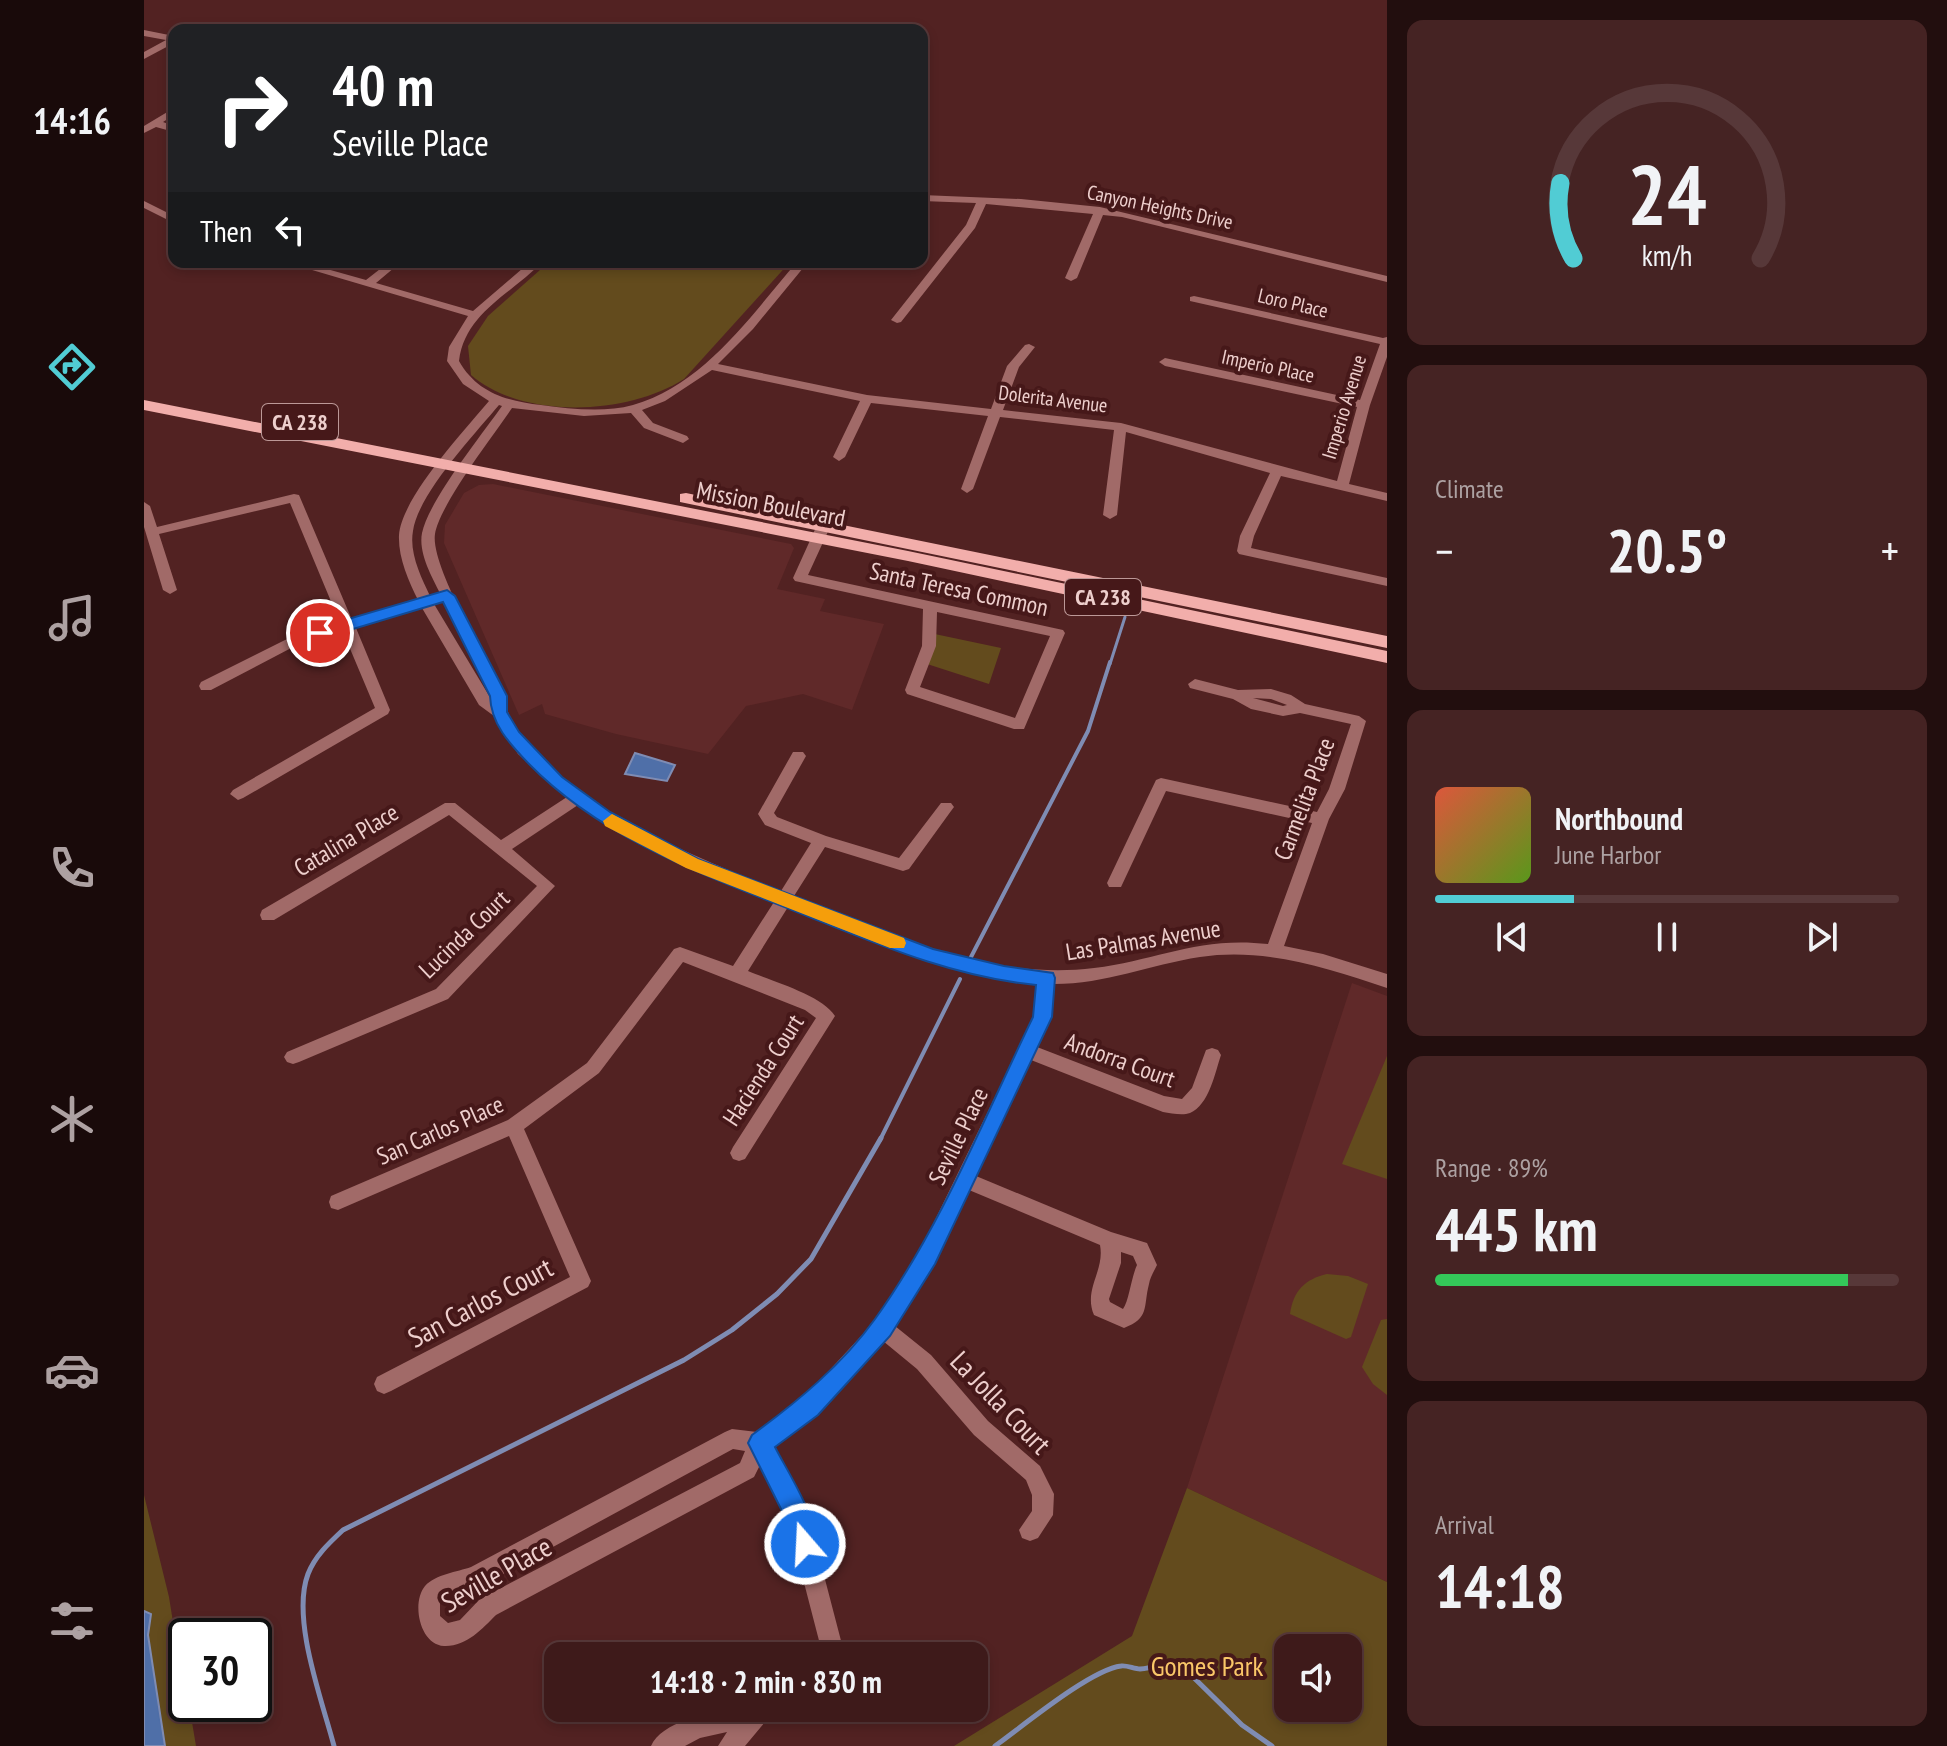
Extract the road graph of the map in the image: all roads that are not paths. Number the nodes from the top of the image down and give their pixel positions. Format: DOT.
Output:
graph roads {
  1 [pos="144,33"];
  2 [pos="168,38"];
  3 [pos="168,42"];
  4 [pos="144,56"];
  5 [pos="168,115"];
  6 [pos="155,123"];
  7 [pos="168,127"];
  8 [pos="144,130"];
  9 [pos="928,198"];
  10 [pos="982,202"];
  11 [pos="144,204"];
  12 [pos="1100,210"];
  13 [pos="168,217"];
  14 [pos="311,268"];
  15 [pos="388,268"];
  16 [pos="530,268"];
  17 [pos="798,268"];
  18 [pos="1071,278"];
  19 [pos="1387,279"];
  20 [pos="368,284"];
  21 [pos="1194,299"];
  22 [pos="476,315"];
  23 [pos="897,320"];
  24 [pos="1386,341"];
  25 [pos="1029,347"];
  26 [pos="1165,362"];
  27 [pos="710,366"];
  28 [pos="144,391"];
  29 [pos="867,399"];
  30 [pos="502,403"];
  31 [pos="144,405"];
  32 [pos="1364,405"];
  33 [pos="635,408"];
  34 [pos="996,412"];
  35 [pos="1121,427"];
  36 [pos="683,439"];
  37 [pos="839,457"];
  38 [pos="451,459"];
  39 [pos="469,462"];
  40 [pos="1277,471"];
  41 [pos="1342,487"];
  42 [pos="967,489"];
  43 [pos="1387,497"];
  44 [pos="144,506"];
  45 [pos="1110,515"];
  46 [pos="821,531"];
  47 [pos="152,532"];
  48 [pos="1387,582"];
  49 [pos="170,590"];
  50 [pos="447,596"];
  51 [pos="426,602"];
  52 [pos="930,606"];
  53 [pos="349,623"];
  54 [pos="1387,642"];
  55 [pos="1387,657"];
  56 [pos="1195,684"];
  57 [pos="206,686"];
  58 [pos="499,712"];
  59 [pos="798,756"];
  60 [pos="238,794"];
  61 [pos="578,797"];
  62 [pos="450,807"];
  63 [pos="946,807"];
  64 [pos="1321,819"];
  65 [pos="821,840"];
  66 [pos="503,847"];
  67 [pos="1115,883"];
  68 [pos="784,900"];
  69 [pos="268,915"];
  70 [pos="1274,950"];
  71 [pos="737,974"];
  72 [pos="1046,978"];
  73 [pos="1387,981"];
  74 [pos="1028,1051"];
  75 [pos="1212,1055"];
  76 [pos="293,1057"];
  77 [pos="514,1126"];
  78 [pos="739,1153"];
  79 [pos="966,1180"];
  80 [pos="338,1202"];
  81 [pos="1109,1240"];
  82 [pos="882,1328"];
  83 [pos="384,1384"];
  84 [pos="760,1443"];
  85 [pos="1030,1530"];
  86 [pos="830,1642"];
  87 [pos="717,1722"];
  88 [pos="752,1722"];
  89 [pos="663,1746"];
  90 [pos="730,1746"];
  1 -- 2 [label="street"];
  3 -- 4 [label="street"];
  5 -- 6 [label="street"];
  6 -- 7 [label="street"];
  6 -- 8 [label="street"];
  9 -- 10 [label="street, Canyon Heights Drive"];
  10 -- 12 [label="street, Canyon Heights Drive"];
  10 -- 23 [label="street"];
  11 -- 13 [label="street"];
  12 -- 18 [label="street"];
  12 -- 19 [label="street, Canyon Heights Drive"];
  14 -- 20 [label="street"];
  15 -- 20 [label="street"];
  16 -- 22 [label="street"];
  17 -- 27 [label="street"];
  20 -- 22 [label="street"];
  21 -- 24 [label="street, Loro Place"];
  22 -- 30 [label="street"];
  24 -- 32 [label="street, Imperio Avenue"];
  25 -- 34 [label="street"];
  26 -- 32 [label="street, Imperio Place"];
  27 -- 29 [label="street, Dolerita Avenue"];
  27 -- 33 [label="street"];
  28 -- 38 [label="main road, Mission Boulevard / CA 238"];
  29 -- 34 [label="street, Dolerita Avenue"];
  29 -- 37 [label="street"];
  30 -- 33 [label="street"];
  30 -- 38 [label="street, Las Palmas Avenue"];
  30 -- 39 [label="street, Las Palmas Avenue"];
  31 -- 38 [label="main road, Mission Boulevard / CA 238"];
  32 -- 41 [label="street, Imperio Avenue"];
  33 -- 36 [label="street"];
  34 -- 35 [label="street, Dolerita Avenue"];
  34 -- 42 [label="street"];
  35 -- 40 [label="street, Dolerita Avenue"];
  35 -- 45 [label="street"];
  38 -- 39 [label="main road, Mission Boulevard / CA 238"];
  38 -- 51 [label="street, Las Palmas Avenue"];
  39 -- 46 [label="main road, Mission Boulevard / CA 238"];
  39 -- 50 [label="street, Las Palmas Avenue"];
  40 -- 41 [label="street, Dolerita Avenue"];
  40 -- 48 [label="street"];
  41 -- 43 [label="street, Dolerita Avenue"];
  44 -- 47 [label="street"];
  46 -- 52 [label="street, Santa Teresa Common"];
  46 -- 54 [label="main road, Mission Boulevard / CA 238"];
  46 -- 55 [label="main road, Mission Boulevard / CA 238"];
  47 -- 49 [label="street"];
  47 -- 53 [label="street"];
  50 -- 51 [label="street"];
  50 -- 58 [label="street, Las Palmas Avenue"];
  51 -- 53 [label="street"];
  51 -- 58 [label="street, Las Palmas Avenue"];
  52 -- 52 [label="street, Santa Teresa Common"];
  53 -- 57 [label="street"];
  53 -- 60 [label="street"];
  56 -- 64 [label="street, Carmelita Place"];
  58 -- 61 [label="street, Las Palmas Avenue"];
  59 -- 65 [label="street"];
  61 -- 66 [label="street"];
  61 -- 68 [label="street, Las Palmas Avenue"];
  62 -- 66 [label="street, Lucinda Court"];
  62 -- 69 [label="street, Catalina Place"];
  63 -- 65 [label="street"];
  64 -- 67 [label="street"];
  64 -- 70 [label="street, Carmelita Place"];
  65 -- 68 [label="street"];
  66 -- 76 [label="street, Lucinda Court"];
  68 -- 71 [label="street"];
  68 -- 72 [label="street, Las Palmas Avenue"];
  70 -- 72 [label="street, Las Palmas Avenue"];
  70 -- 73 [label="street, Las Palmas Avenue"];
  71 -- 77 [label="street, San Carlos Place"];
  71 -- 78 [label="street, Hacienda Court"];
  72 -- 74 [label="street, Seville Place"];
  74 -- 75 [label="street, Andorra Court"];
  74 -- 79 [label="street, Seville Place"];
  77 -- 80 [label="street, San Carlos Place"];
  77 -- 83 [label="street, San Carlos Court"];
  79 -- 81 [label="street"];
  79 -- 82 [label="street, Seville Place"];
  82 -- 84 [label="street, Seville Place"];
  82 -- 85 [label="street, La Jolla Court"];
  84 -- 84 [label="street, Seville Place"];
  84 -- 86 [label="street"];
  87 -- 89 [label="street"];
  88 -- 90 [label="street"];
}
